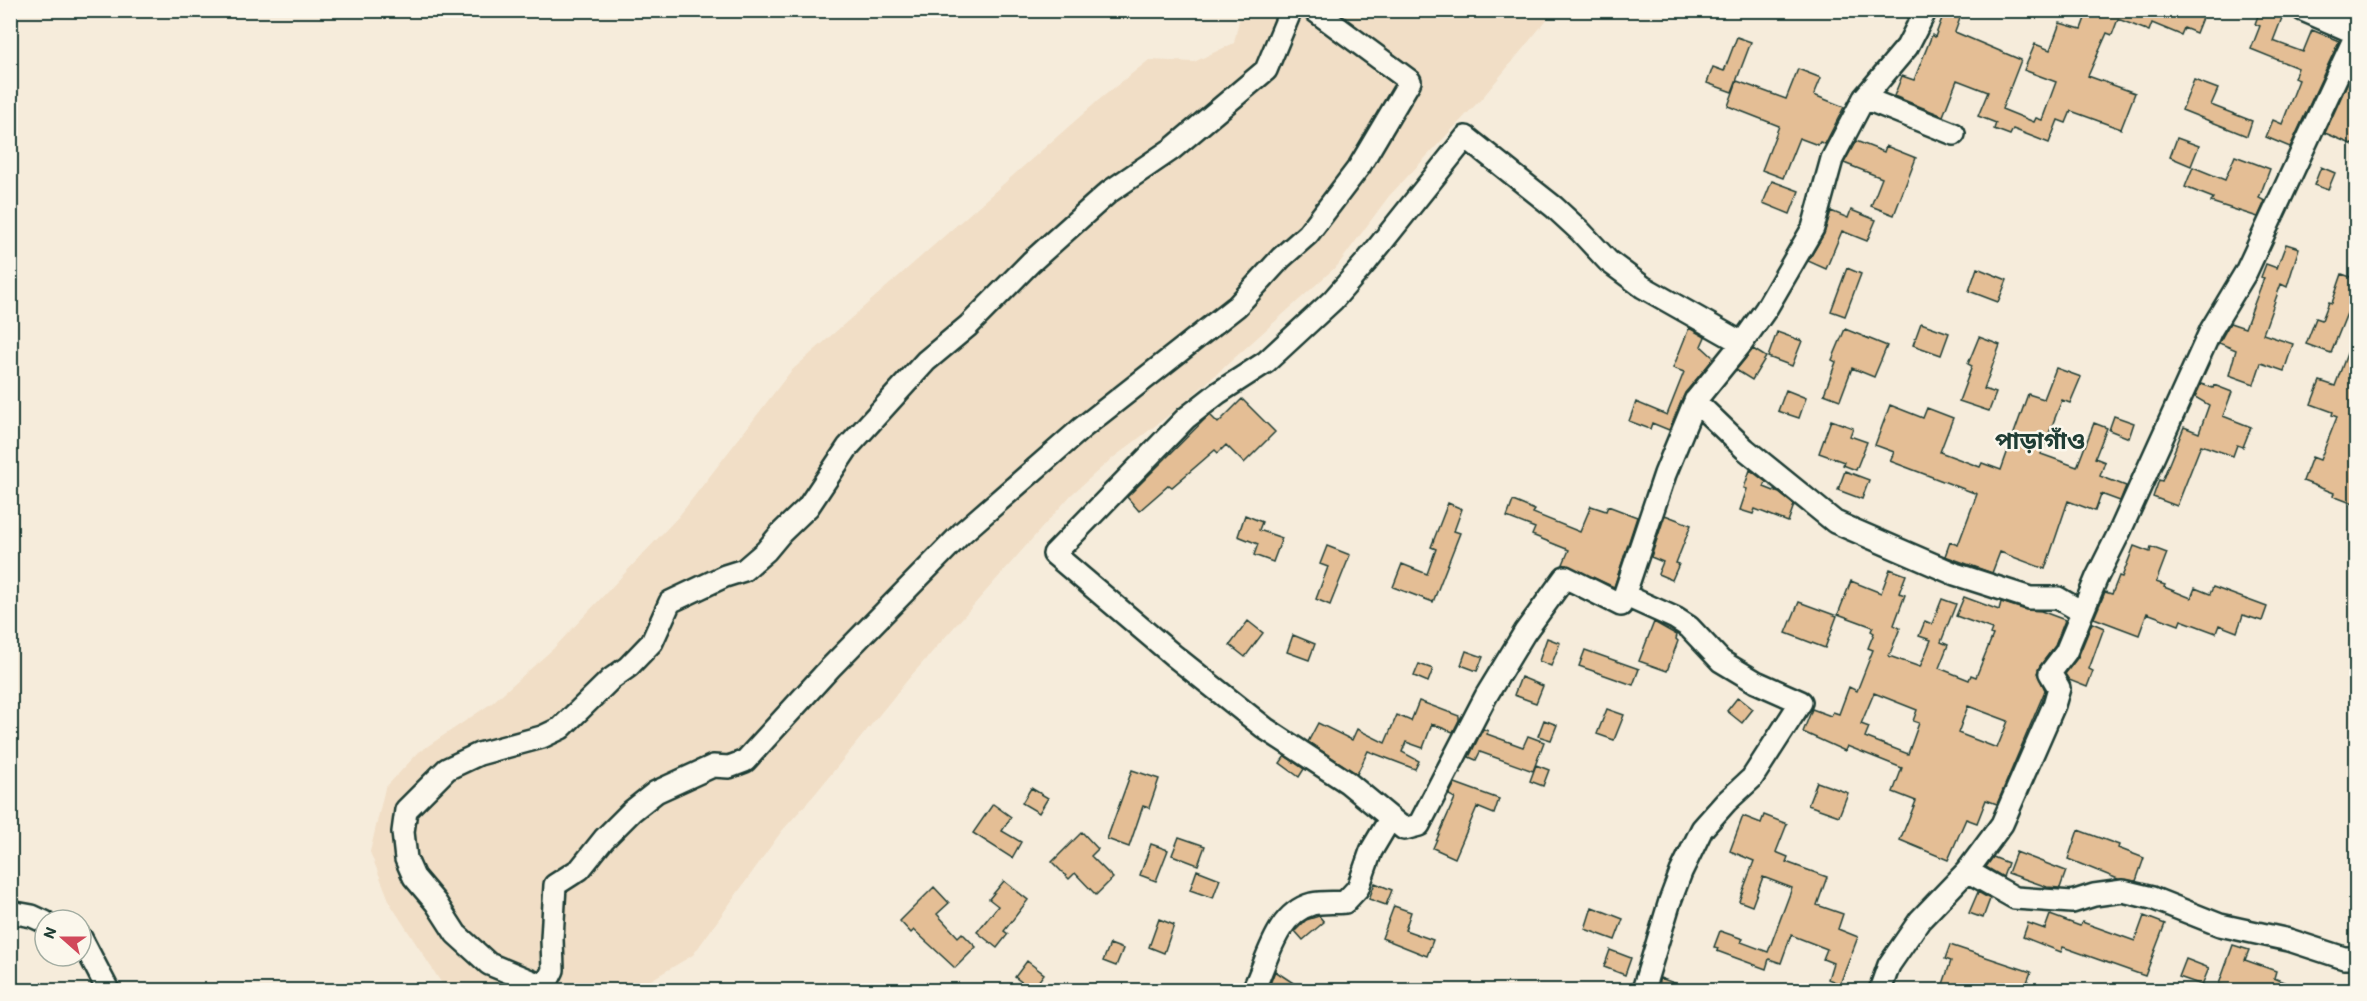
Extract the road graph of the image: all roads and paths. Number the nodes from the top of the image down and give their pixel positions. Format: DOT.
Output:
graph roads {
  1 [pos="1291,10"];
  2 [pos="1314,10"];
  3 [pos="1926,10"];
  4 [pos="2303,10"];
  5 [pos="2356,34"];
  6 [pos="1863,98"];
  7 [pos="1954,134"];
  8 [pos="1742,343"];
  9 [pos="1695,401"];
  10 [pos="1624,595"];
  11 [pos="2082,612"];
  12 [pos="1390,819"];
  13 [pos="1967,871"];
  14 [pos="10,912"];
  15 [pos="33,916"];
  16 [pos="2356,958"];
  17 [pos="93,961"];
  18 [pos="544,989"];
  19 [pos="108,990"];
  20 [pos="1253,990"];
  21 [pos="1643,990"];
  22 [pos="1880,990"];
  1 -- 18 [label="street"];
  2 -- 18 [label="street"];
  3 -- 6 [label="street"];
  4 -- 5 [label="street"];
  5 -- 11 [label="street"];
  6 -- 7 [label="street"];
  6 -- 8 [label="street"];
  8 -- 9 [label="street"];
  8 -- 12 [label="street"];
  9 -- 10 [label="street"];
  9 -- 11 [label="street"];
  10 -- 12 [label="street"];
  10 -- 21 [label="street"];
  11 -- 13 [label="street"];
  12 -- 20 [label="street"];
  13 -- 16 [label="street"];
  13 -- 22 [label="street"];
  14 -- 15 [label="street"];
  17 -- 19 [label="street"];
}
